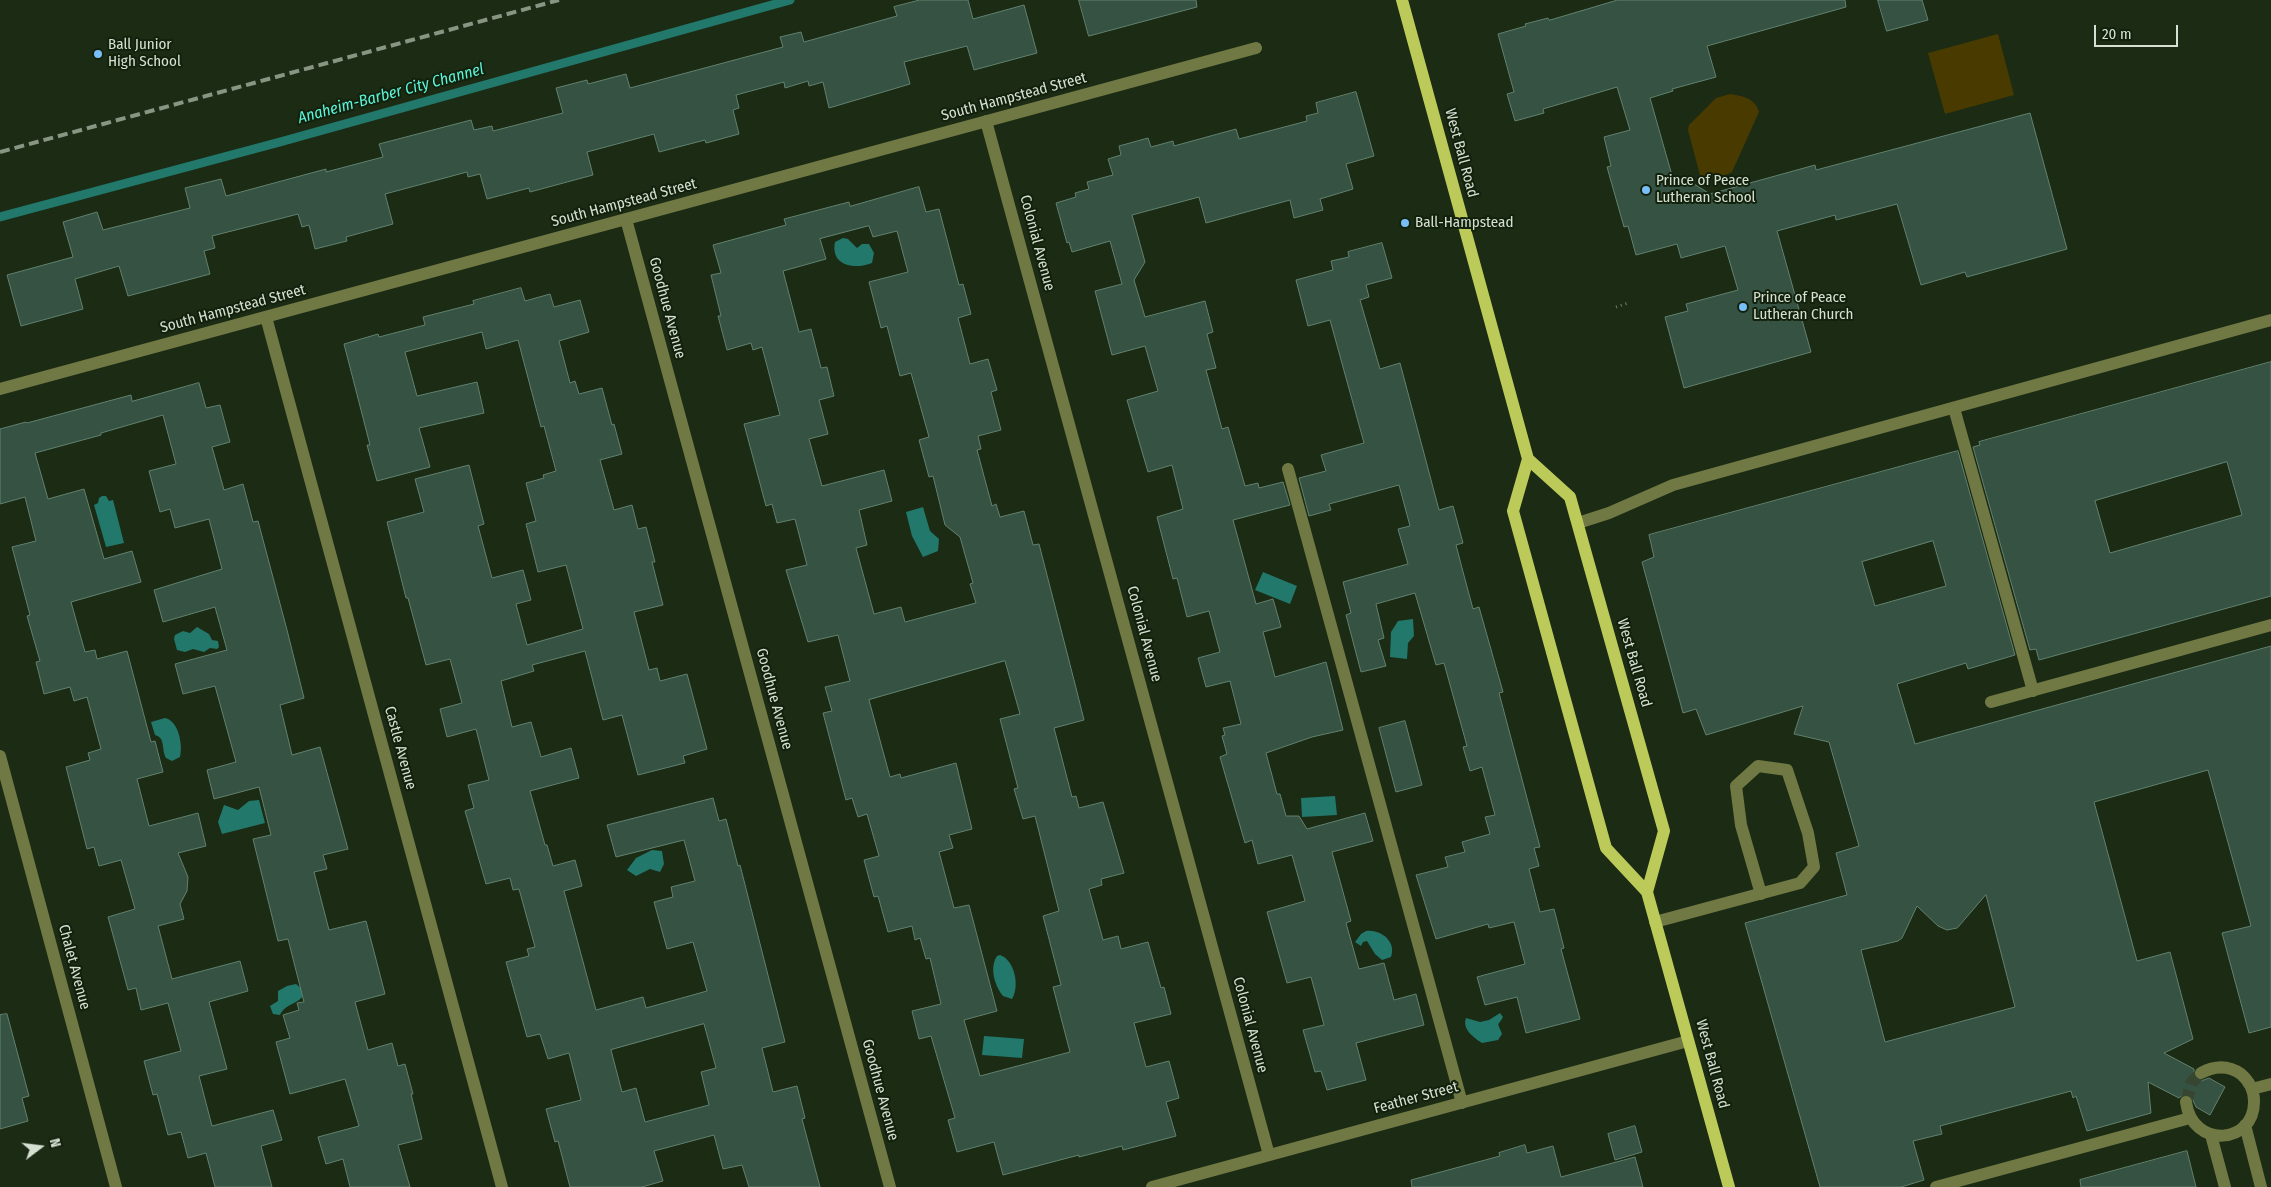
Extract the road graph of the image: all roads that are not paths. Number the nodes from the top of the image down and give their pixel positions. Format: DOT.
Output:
graph roads {
  1 [pos="1402,0"];
  2 [pos="1256,48"];
  3 [pos="986,121"];
  4 [pos="626,219"];
  5 [pos="266,317"];
  6 [pos="2271,320"];
  7 [pos="0,389"];
  8 [pos="1954,408"];
  9 [pos="1528,459"];
  10 [pos="1288,469"];
  11 [pos="1578,522"];
  12 [pos="2271,625"];
  13 [pos="2033,691"];
  14 [pos="1991,702"];
  15 [pos="0,756"];
  16 [pos="1647,892"];
  17 [pos="1760,894"];
  18 [pos="1655,922"];
  19 [pos="1688,1041"];
  20 [pos="2201,1073"];
  21 [pos="2271,1084"];
  22 [pos="2252,1089"];
  23 [pos="2186,1102"];
  24 [pos="1462,1103"];
  25 [pos="2190,1118"];
  26 [pos="2245,1125"];
  27 [pos="2211,1135"];
  28 [pos="1269,1155"];
  29 [pos="116,1187"];
  30 [pos="502,1187"];
  31 [pos="890,1187"];
  32 [pos="1152,1187"];
  33 [pos="1729,1187"];
  34 [pos="1936,1187"];
  35 [pos="2225,1187"];
  36 [pos="2261,1187"];
  1 -- 9 [label="main road, West Ball Road"];
  2 -- 3 [label="street, South Hampstead Street"];
  3 -- 4 [label="street, South Hampstead Street"];
  3 -- 28 [label="street, Colonial Avenue"];
  4 -- 5 [label="street, South Hampstead Street"];
  4 -- 31 [label="street, Goodhue Avenue"];
  5 -- 7 [label="street, South Hampstead Street"];
  5 -- 30 [label="street, Castle Avenue"];
  6 -- 8 [label="street"];
  8 -- 11 [label="street"];
  8 -- 13 [label="street"];
  9 -- 11 [label="main road, West Ball Road"];
  9 -- 16 [label="main road, West Ball Road"];
  10 -- 24 [label="street"];
  11 -- 16 [label="main road, West Ball Road"];
  12 -- 13 [label="street"];
  13 -- 14 [label="street"];
  15 -- 29 [label="street, Chalet Avenue"];
  16 -- 18 [label="main road, West Ball Road"];
  17 -- 17 [label="street"];
  17 -- 18 [label="street"];
  18 -- 19 [label="main road, West Ball Road"];
  19 -- 24 [label="street, Feather Street"];
  19 -- 33 [label="main road, West Ball Road"];
  20 -- 22 [label="street"];
  21 -- 22 [label="street"];
  22 -- 26 [label="street"];
  23 -- 25 [label="street"];
  24 -- 28 [label="street, Feather Street"];
  25 -- 27 [label="street"];
  25 -- 34 [label="street"];
  26 -- 27 [label="street"];
  26 -- 36 [label="street"];
  27 -- 35 [label="street"];
  28 -- 32 [label="street, Feather Street"];
}
